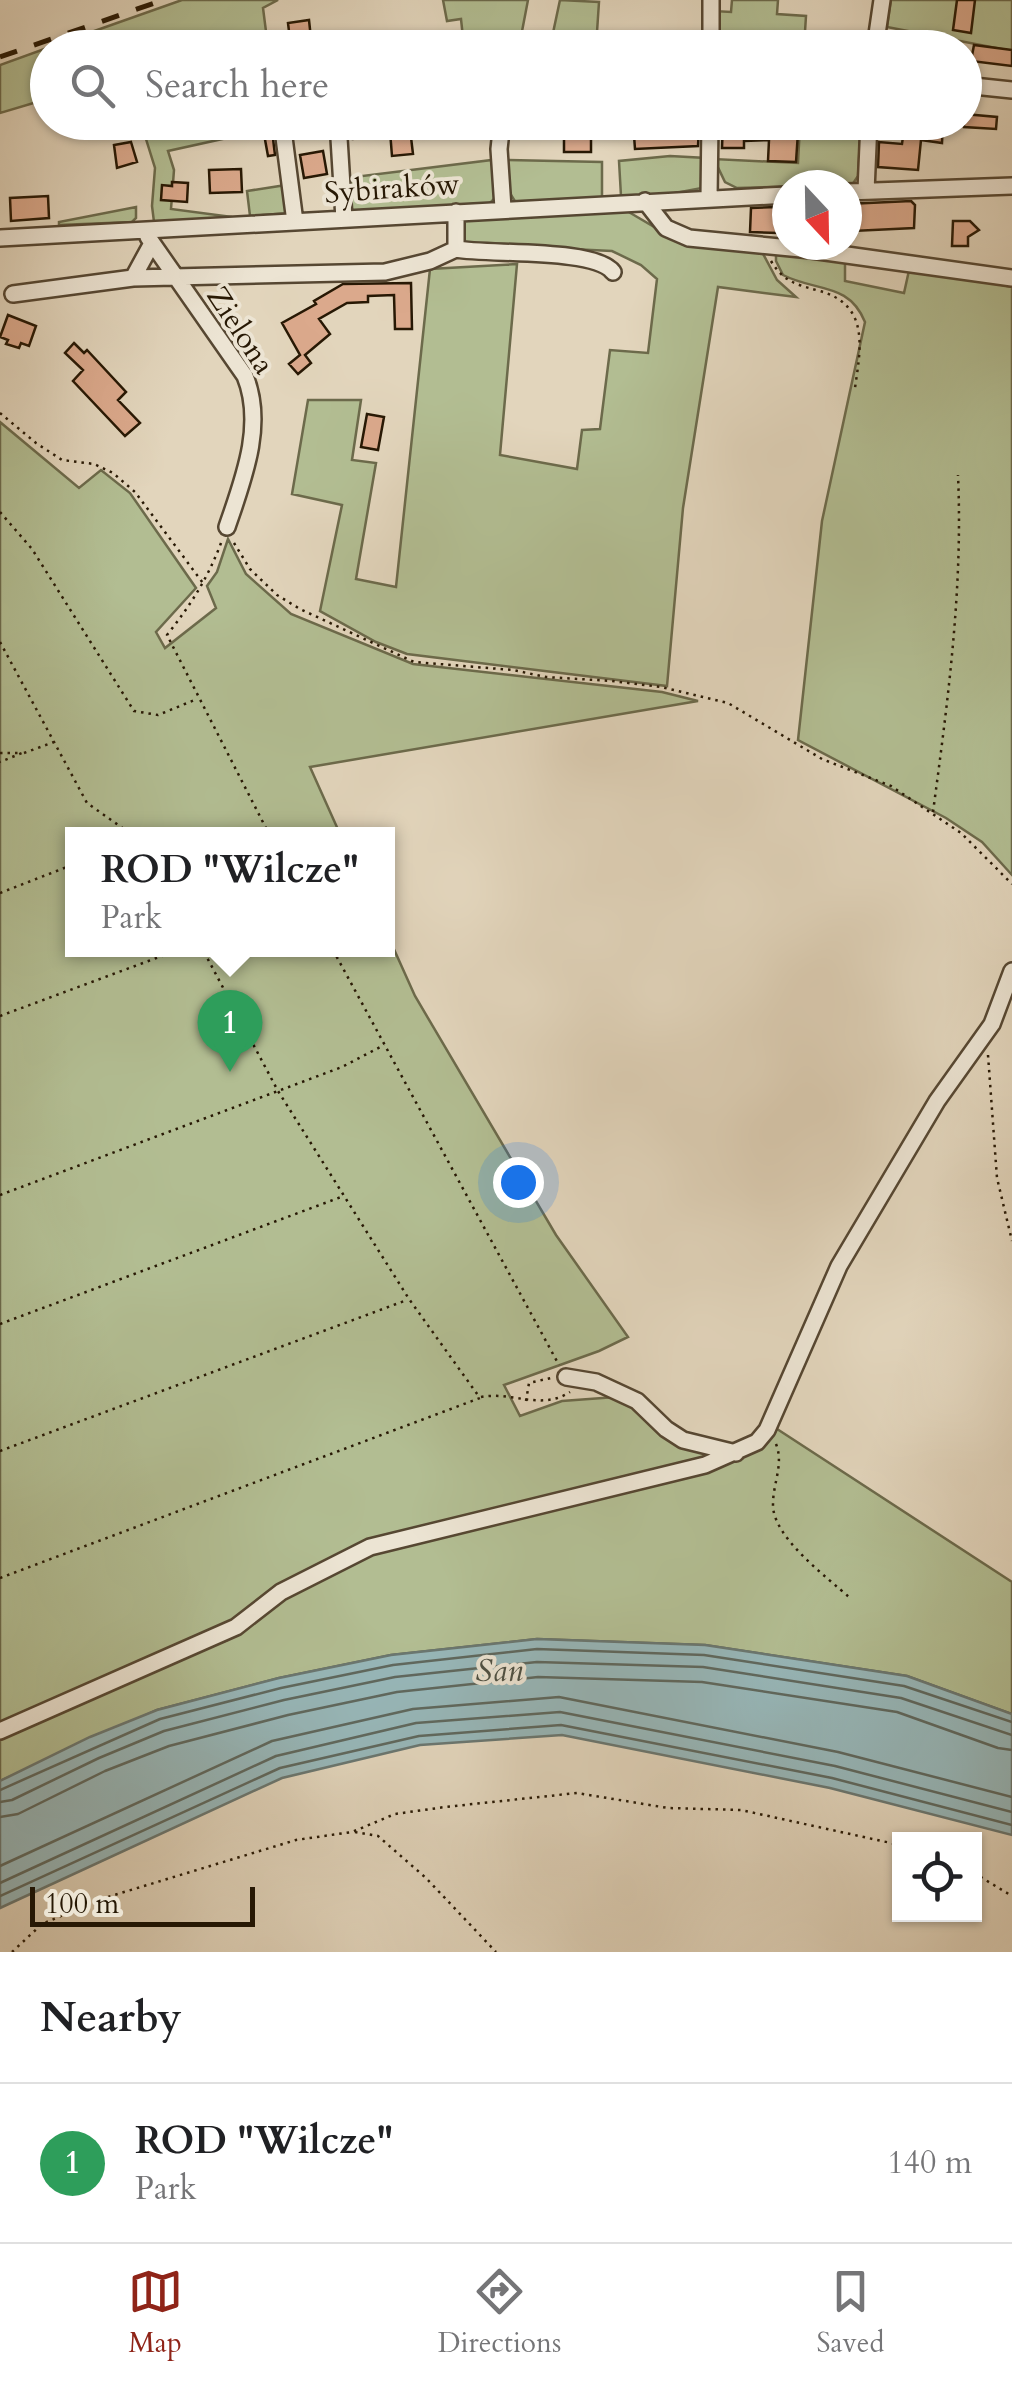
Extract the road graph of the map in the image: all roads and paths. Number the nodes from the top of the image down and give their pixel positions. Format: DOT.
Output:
graph roads {
  1 [pos="711,0"];
  2 [pos="882,0"];
  3 [pos="711,30"];
  4 [pos="878,30"];
  5 [pos="982,88"];
  6 [pos="1012,90"];
  7 [pos="284,140"];
  8 [pos="339,140"];
  9 [pos="500,140"];
  10 [pos="710,140"];
  11 [pos="867,140"];
  12 [pos="1012,186"];
  13 [pos="862,192"];
  14 [pos="866,192"];
  15 [pos="772,196"];
  16 [pos="710,198"];
  17 [pos="645,201"];
  18 [pos="503,208"];
  19 [pos="456,212"];
  20 [pos="344,219"];
  21 [pos="295,222"];
  22 [pos="148,237"];
  23 [pos="0,238"];
  24 [pos="770,245"];
  25 [pos="456,249"];
  26 [pos="613,272"];
  27 [pos="172,275"];
  28 [pos="133,278"];
  29 [pos="1012,278"];
  30 [pos="14,294"];
  31 [pos="856,388"];
  32 [pos="0,414"];
  33 [pos="958,475"];
  34 [pos="0,512"];
  35 [pos="227,527"];
  36 [pos="203,583"];
  37 [pos="0,642"];
  38 [pos="198,698"];
  39 [pos="55,742"];
  40 [pos="0,753"];
  41 [pos="22,754"];
  42 [pos="0,762"];
  43 [pos="933,814"];
  44 [pos="121,827"];
  45 [pos="265,827"];
  46 [pos="65,868"];
  47 [pos="1012,884"];
  48 [pos="0,892"];
  49 [pos="159,957"];
  50 [pos="207,957"];
  51 [pos="337,957"];
  52 [pos="1012,971"];
  53 [pos="0,1016"];
  54 [pos="987,1033"];
  55 [pos="386,1045"];
  56 [pos="278,1090"];
  57 [pos="0,1195"];
  58 [pos="343,1196"];
  59 [pos="1012,1242"];
  60 [pos="409,1299"];
  61 [pos="0,1324"];
  62 [pos="571,1379"];
  63 [pos="480,1398"];
  64 [pos="526,1401"];
  65 [pos="768,1430"];
  66 [pos="0,1451"];
  67 [pos="736,1453"];
  68 [pos="0,1578"];
  69 [pos="850,1598"];
  70 [pos="0,1732"];
  71 [pos="352,1832"];
  72 [pos="892,1844"];
  73 [pos="982,1878"];
  74 [pos="1012,1896"];
  75 [pos="12,1952"];
  76 [pos="496,1952"];
  1 -- 3 [label="street"];
  2 -- 4 [label="street"];
  5 -- 6 [label="street"];
  7 -- 21 [label="street"];
  8 -- 20 [label="street"];
  9 -- 18 [label="street"];
  10 -- 16 [label="street"];
  11 -- 14 [label="street"];
  12 -- 14 [label="street"];
  13 -- 14 [label="street"];
  15 -- 16 [label="street, Sybiraków"];
  16 -- 17 [label="street, Sybiraków"];
  17 -- 18 [label="street, Sybiraków"];
  17 -- 24 [label="street"];
  18 -- 19 [label="street, Sybiraków"];
  19 -- 20 [label="street, Sybiraków"];
  19 -- 25 [label="street"];
  20 -- 21 [label="street, Sybiraków"];
  21 -- 22 [label="street, Sybiraków"];
  22 -- 23 [label="street, Sybiraków"];
  22 -- 27 [label="street, Zielona"];
  22 -- 28 [label="street"];
  24 -- 29 [label="street"];
  24 -- 31 [label="path"];
  25 -- 26 [label="street"];
  25 -- 27 [label="street"];
  27 -- 28 [label="street"];
  27 -- 35 [label="street, Zielona"];
  28 -- 30 [label="street"];
  32 -- 36 [label="path"];
  33 -- 43 [label="path"];
  34 -- 38 [label="path"];
  35 -- 36 [label="path"];
  35 -- 43 [label="path"];
  36 -- 38 [label="path"];
  37 -- 39 [label="path"];
  38 -- 45 [label="path"];
  39 -- 41 [label="path"];
  39 -- 44 [label="path"];
  40 -- 41 [label="path"];
  41 -- 42 [label="path"];
  43 -- 47 [label="path"];
  46 -- 48 [label="path"];
  49 -- 53 [label="path"];
  50 -- 56 [label="path"];
  51 -- 55 [label="path"];
  52 -- 54 [label="street"];
  54 -- 59 [label="path"];
  54 -- 65 [label="street"];
  55 -- 56 [label="path"];
  55 -- 62 [label="path"];
  56 -- 57 [label="path"];
  56 -- 58 [label="path"];
  58 -- 60 [label="path"];
  58 -- 61 [label="path"];
  60 -- 63 [label="path"];
  60 -- 66 [label="path"];
  62 -- 64 [label="path"];
  62 -- 64 [label="path"];
  62 -- 67 [label="street"];
  63 -- 64 [label="path"];
  63 -- 68 [label="path"];
  65 -- 67 [label="street"];
  65 -- 69 [label="path"];
  67 -- 70 [label="street"];
  71 -- 72 [label="path"];
  71 -- 75 [label="path"];
  71 -- 76 [label="path"];
  73 -- 74 [label="path"];
}
